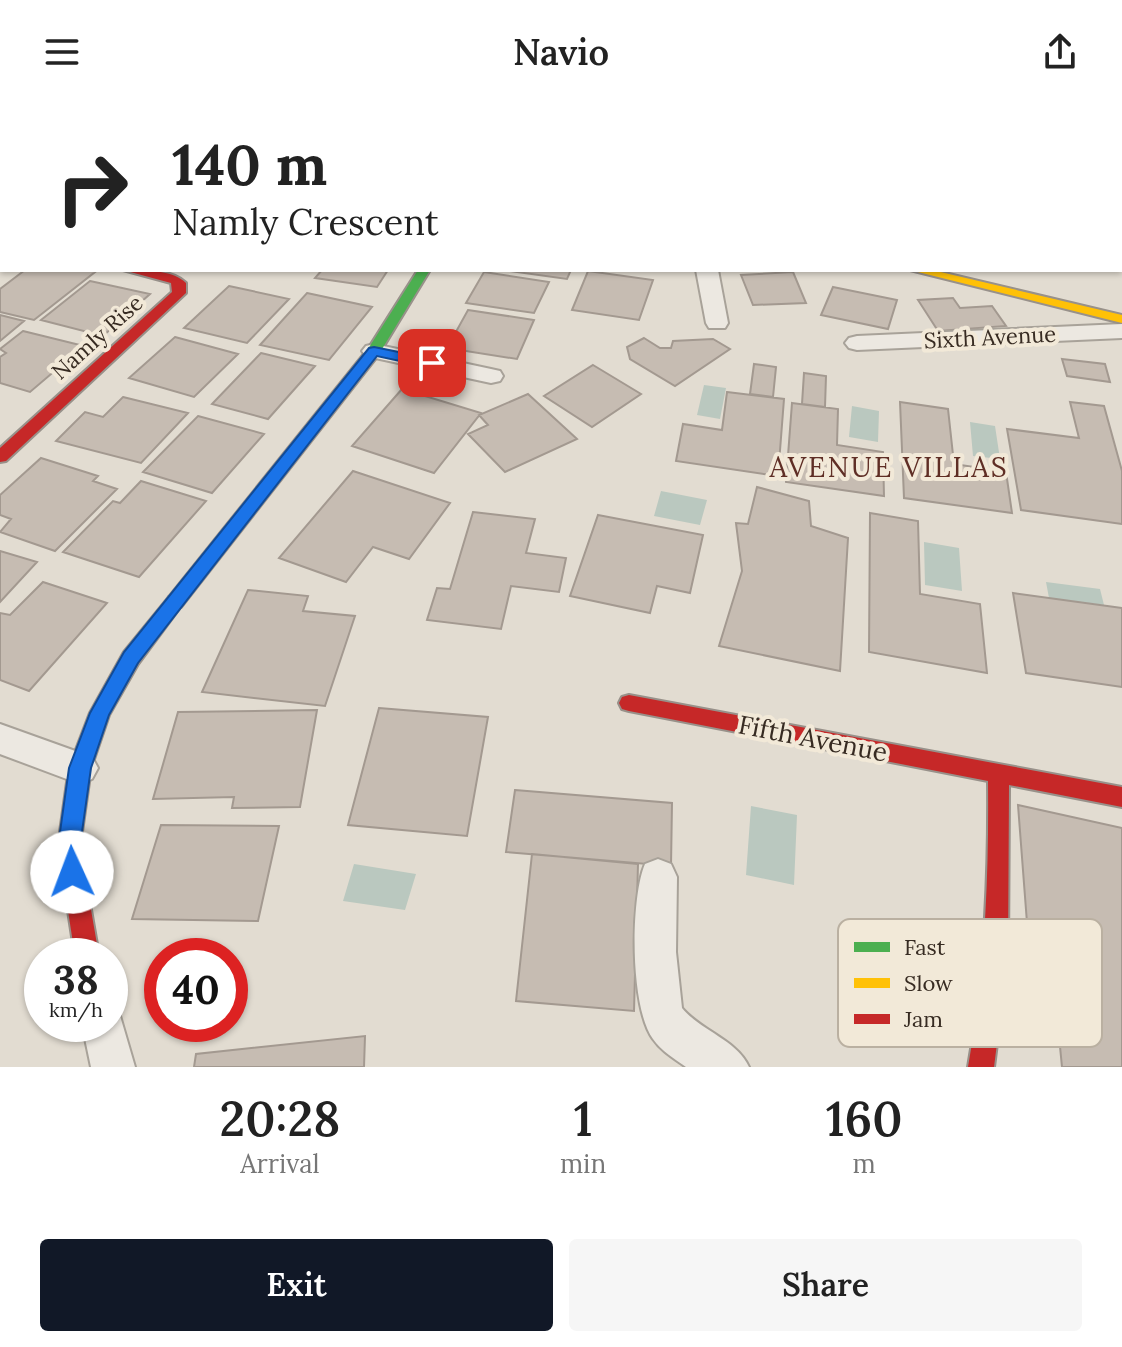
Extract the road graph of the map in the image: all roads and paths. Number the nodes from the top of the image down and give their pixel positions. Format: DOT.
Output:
graph roads {
  1 [pos="138,272"];
  2 [pos="423,272"];
  3 [pos="707,272"];
  4 [pos="930,272"];
  5 [pos="1122,319"];
  6 [pos="717,323"];
  7 [pos="1122,331"];
  8 [pos="857,343"];
  9 [pos="374,351"];
  10 [pos="491,376"];
  11 [pos="0,457"];
  12 [pos="629,703"];
  13 [pos="0,739"];
  14 [pos="80,768"];
  15 [pos="998,773"];
  16 [pos="1122,797"];
  17 [pos="658,877"];
  18 [pos="998,919"];
  19 [pos="84,938"];
  20 [pos="107,1042"];
  21 [pos="985,1047"];
  22 [pos="722,1065"];
  23 [pos="113,1067"];
  24 [pos="981,1067"];
  1 -- 11 [label="street, Namly Rise"];
  2 -- 9 [label="street"];
  3 -- 6 [label="street"];
  4 -- 5 [label="street, Sixth Avenue"];
  7 -- 8 [label="street, Sixth Avenue"];
  9 -- 10 [label="street"];
  9 -- 14 [label="street"];
  12 -- 15 [label="street, Fifth Avenue"];
  13 -- 14 [label="street"];
  14 -- 19 [label="street"];
  15 -- 16 [label="street, Fifth Avenue"];
  15 -- 18 [label="street"];
  17 -- 22 [label="street"];
  20 -- 23 [label="street"];
  21 -- 24 [label="street"];
}
